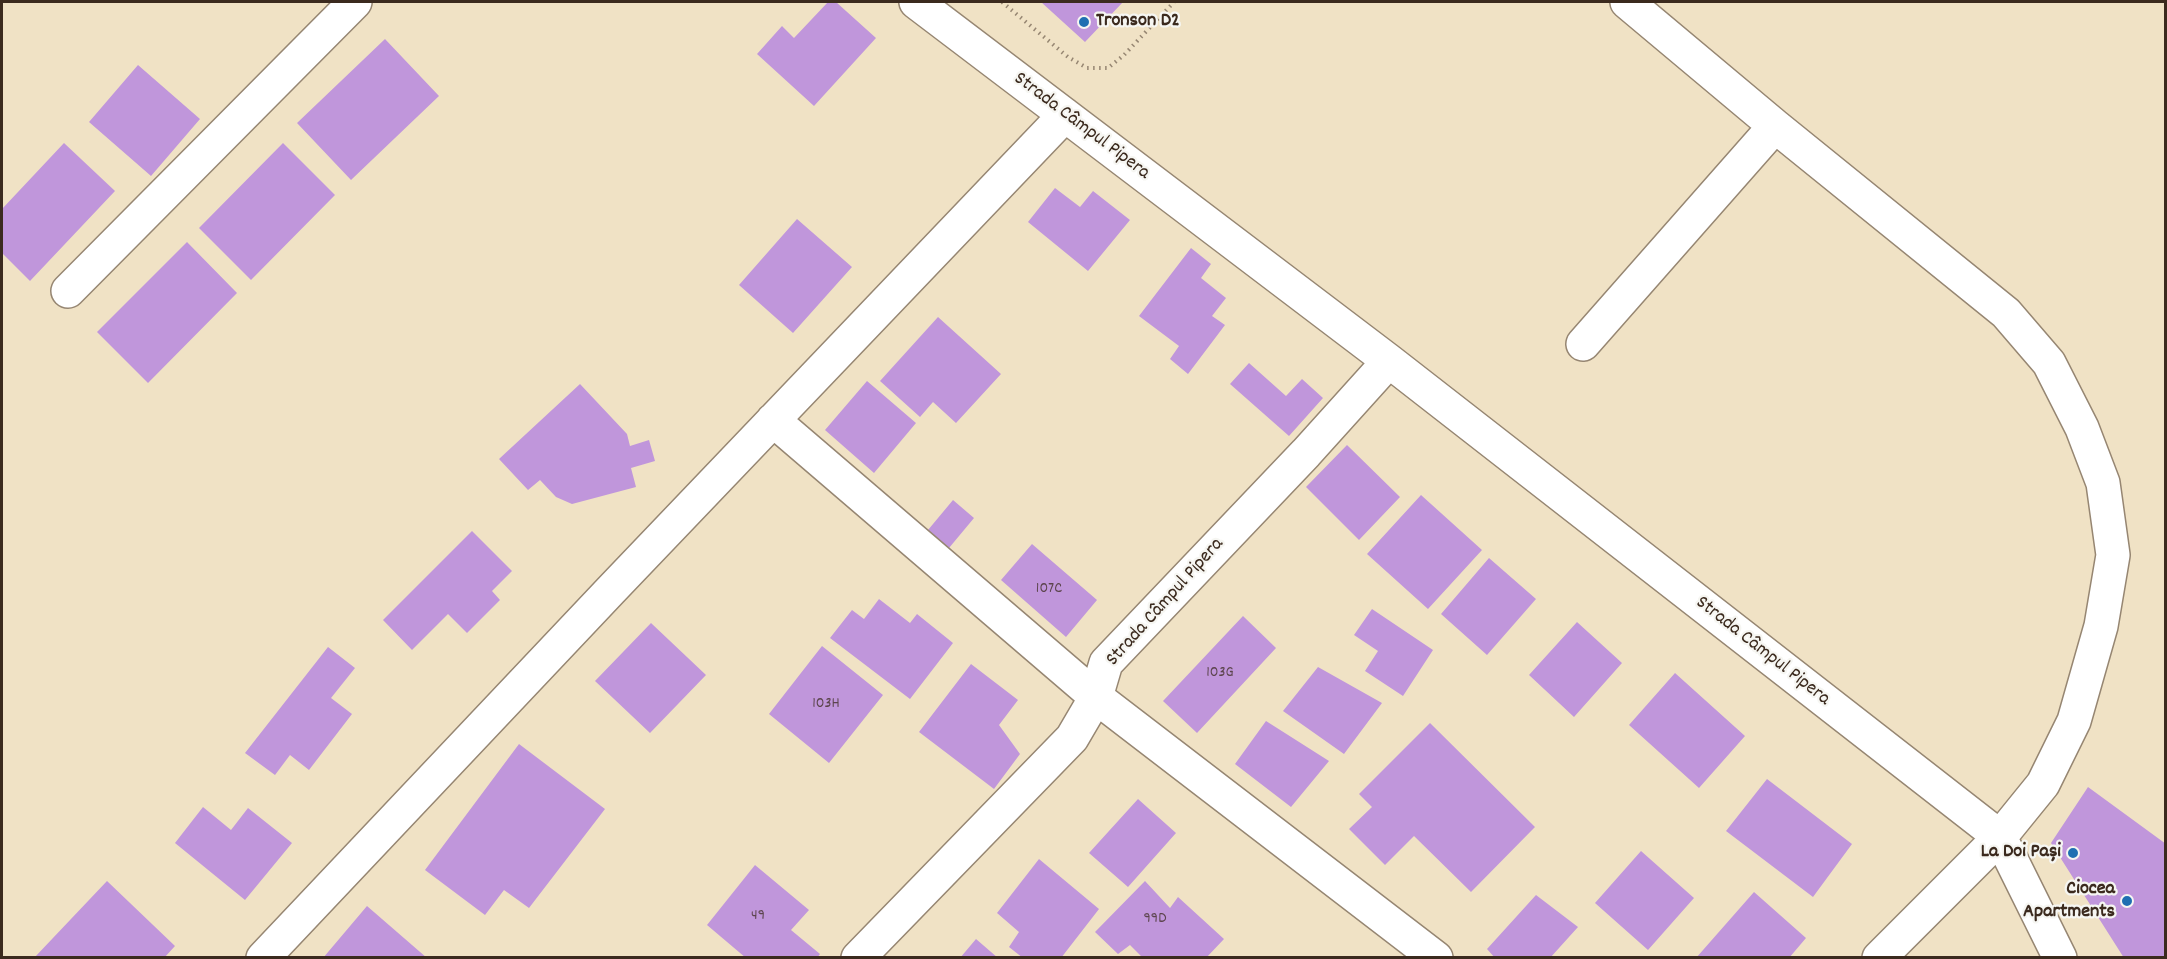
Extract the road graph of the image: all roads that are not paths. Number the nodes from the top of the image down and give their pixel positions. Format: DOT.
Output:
graph roads {
  1 [pos="355,2"];
  2 [pos="916,2"];
  3 [pos="1627,2"];
  4 [pos="1065,114"];
  5 [pos="1775,126"];
  6 [pos="68,291"];
  7 [pos="1583,344"];
  8 [pos="1389,361"];
  9 [pos="773,420"];
  10 [pos="1096,697"];
  11 [pos="2000,837"];
  12 [pos="264,957"];
  13 [pos="858,957"];
  14 [pos="1436,957"];
  15 [pos="1879,957"];
  16 [pos="2060,957"];
  1 -- 6 [label="street"];
  2 -- 4 [label="street, Strada Câmpul Pipera"];
  3 -- 5 [label="street"];
  4 -- 8 [label="street, Strada Câmpul Pipera"];
  4 -- 9 [label="street"];
  5 -- 7 [label="street"];
  5 -- 11 [label="street"];
  8 -- 10 [label="street, Strada Câmpul Pipera"];
  8 -- 11 [label="street, Strada Câmpul Pipera"];
  9 -- 10 [label="street"];
  9 -- 12 [label="street"];
  10 -- 13 [label="street, Strada Câmpul Pipera"];
  10 -- 14 [label="street"];
  11 -- 15 [label="street"];
  11 -- 16 [label="street"];
}
